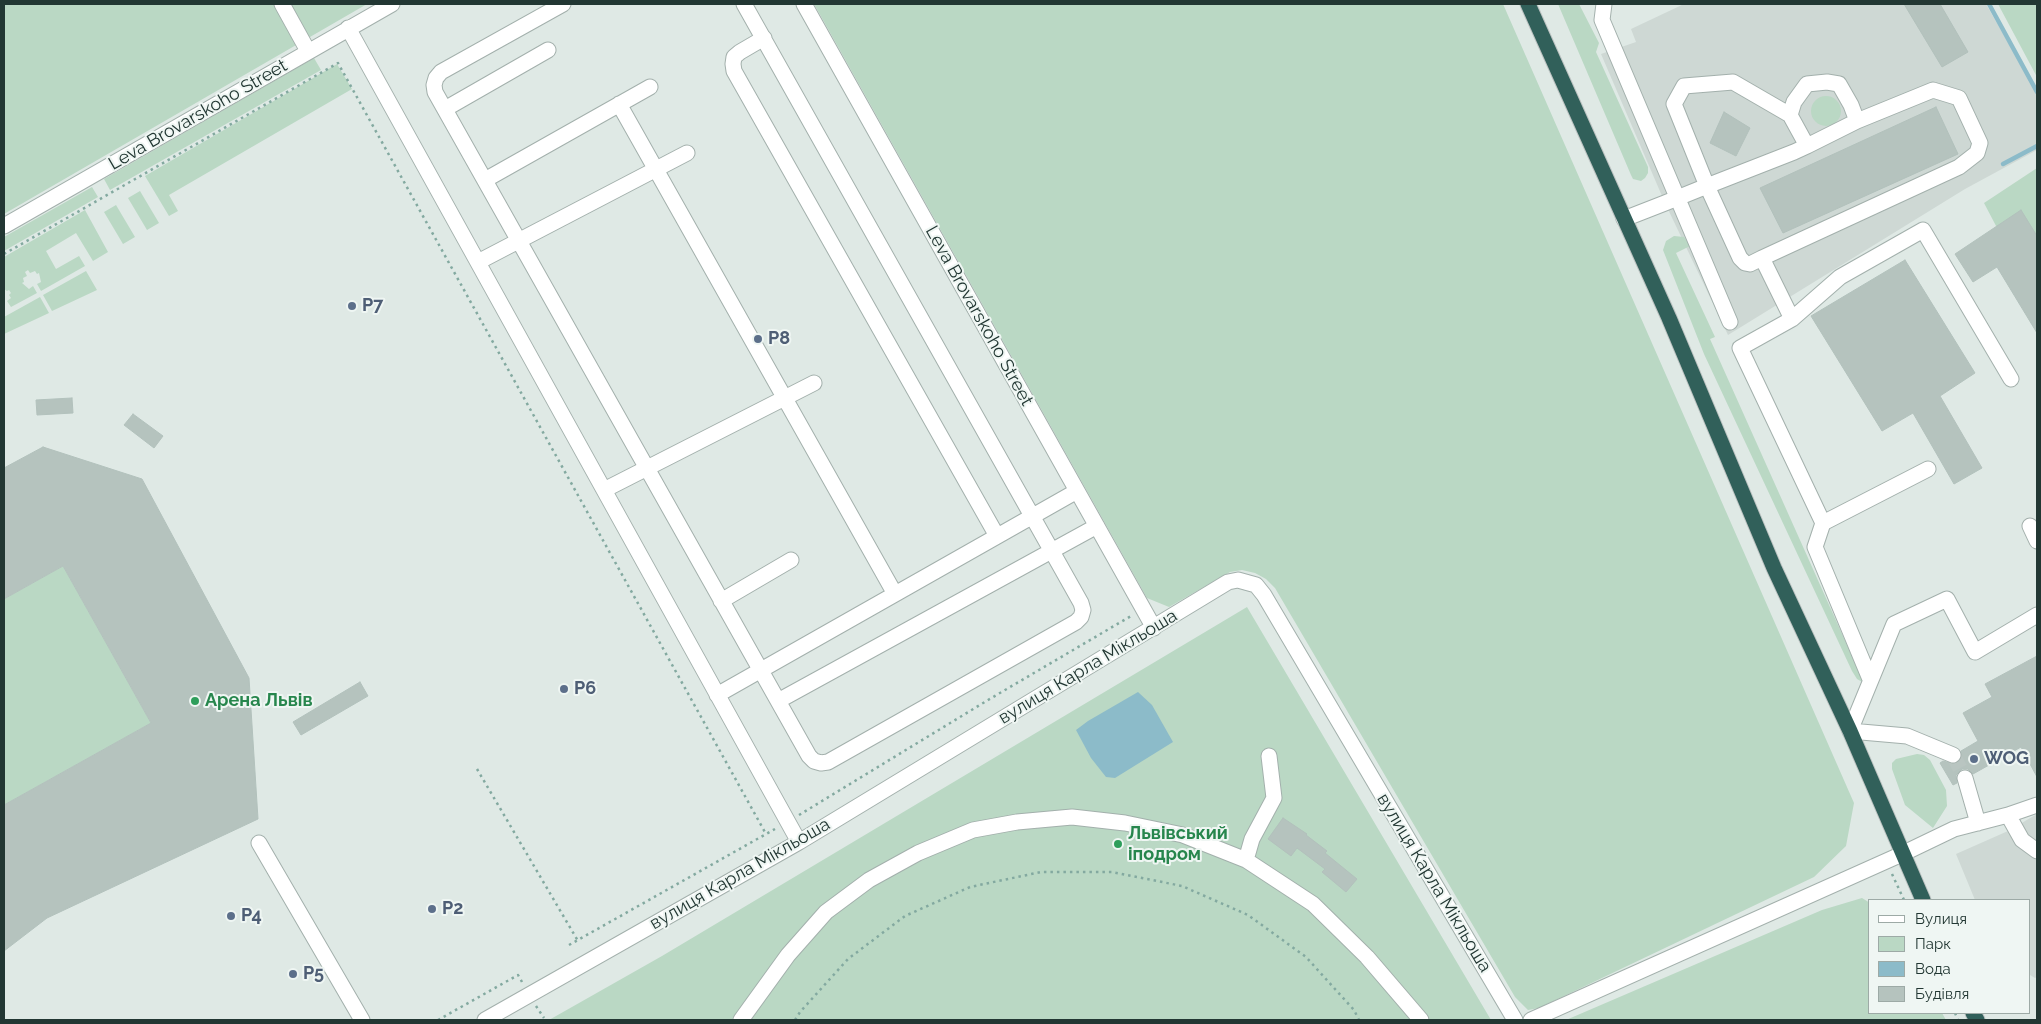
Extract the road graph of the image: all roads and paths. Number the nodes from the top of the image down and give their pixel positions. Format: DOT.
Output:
graph roads {
  1 [pos="282,4"];
  2 [pos="392,4"];
  3 [pos="563,4"];
  4 [pos="744,4"];
  5 [pos="804,4"];
  6 [pos="1528,4"];
  7 [pos="1604,4"];
  8 [pos="348,28"];
  9 [pos="764,38"];
  10 [pos="548,50"];
  11 [pos="308,51"];
  12 [pos="650,87"];
  13 [pos="620,104"];
  14 [pos="445,109"];
  15 [pos="1790,115"];
  16 [pos="1856,121"];
  17 [pos="1807,146"];
  18 [pos="687,153"];
  19 [pos="656,169"];
  20 [pos="485,180"];
  21 [pos="1708,186"];
  22 [pos="1678,198"];
  23 [pos="1624,219"];
  24 [pos="4,226"];
  25 [pos="519,240"];
  26 [pos="4,254"];
  27 [pos="1762,258"];
  28 [pos="478,262"];
  29 [pos="1792,320"];
  30 [pos="1730,322"];
  31 [pos="2011,379"];
  32 [pos="814,383"];
  33 [pos="785,398"];
  34 [pos="647,468"];
  35 [pos="1928,469"];
  36 [pos="604,490"];
  37 [pos="1077,491"];
  38 [pos="1032,516"];
  39 [pos="1823,523"];
  40 [pos="1097,526"];
  41 [pos="2030,526"];
  42 [pos="997,536"];
  43 [pos="2037,541"];
  44 [pos="1052,551"];
  45 [pos="791,560"];
  46 [pos="895,594"];
  47 [pos="721,601"];
  48 [pos="1143,609"];
  49 [pos="2037,615"];
  50 [pos="1154,628"];
  51 [pos="760,670"];
  52 [pos="1870,679"];
  53 [pos="717,695"];
  54 [pos="778,701"];
  55 [pos="1850,731"];
  56 [pos="1953,755"];
  57 [pos="1269,756"];
  58 [pos="477,769"];
  59 [pos="1965,778"];
  60 [pos="2037,805"];
  61 [pos="2008,815"];
  62 [pos="787,823"];
  63 [pos="1978,823"];
  64 [pos="766,834"];
  65 [pos="799,842"];
  66 [pos="259,843"];
  67 [pos="2037,851"];
  68 [pos="1902,854"];
  69 [pos="1246,860"];
  70 [pos="1886,862"];
  71 [pos="1904,899"];
  72 [pos="1923,899"];
  73 [pos="578,940"];
  74 [pos="569,946"];
  75 [pos="518,975"];
  76 [pos="362,1020"];
  77 [pos="438,1020"];
  78 [pos="485,1020"];
  79 [pos="741,1020"];
  80 [pos="795,1020"];
  81 [pos="1359,1020"];
  82 [pos="1421,1020"];
  83 [pos="1515,1020"];
  84 [pos="1531,1020"];
  1 -- 11 [label="street"];
  2 -- 8 [label="street, Leva Brovarskoho Street"];
  3 -- 14 [label="street"];
  4 -- 9 [label="street"];
  5 -- 37 [label="street, Leva Brovarskoho Street"];
  6 -- 23 [label="highway"];
  7 -- 22 [label="street"];
  8 -- 11 [label="street, Leva Brovarskoho Street"];
  8 -- 28 [label="street"];
  9 -- 38 [label="street"];
  9 -- 42 [label="street"];
  10 -- 14 [label="street"];
  11 -- 24 [label="street, Leva Brovarskoho Street"];
  12 -- 13 [label="street"];
  13 -- 19 [label="street"];
  13 -- 20 [label="street"];
  14 -- 20 [label="street"];
  15 -- 16 [label="street"];
  15 -- 17 [label="street"];
  15 -- 21 [label="street"];
  16 -- 17 [label="street"];
  16 -- 27 [label="street"];
  17 -- 21 [label="street"];
  18 -- 19 [label="street"];
  19 -- 25 [label="street"];
  19 -- 33 [label="street"];
  20 -- 25 [label="street"];
  21 -- 22 [label="street"];
  21 -- 27 [label="street"];
  22 -- 23 [label="street"];
  22 -- 30 [label="street"];
  23 -- 55 [label="highway"];
  25 -- 28 [label="street"];
  25 -- 34 [label="street"];
  26 -- 64 [label="path"];
  27 -- 29 [label="street"];
  28 -- 36 [label="street"];
  29 -- 31 [label="street"];
  29 -- 39 [label="street"];
  32 -- 33 [label="street"];
  33 -- 34 [label="street"];
  33 -- 46 [label="street"];
  34 -- 36 [label="street"];
  34 -- 47 [label="street"];
  35 -- 39 [label="street"];
  36 -- 53 [label="street"];
  37 -- 38 [label="street"];
  37 -- 40 [label="street, Leva Brovarskoho Street"];
  38 -- 42 [label="street"];
  38 -- 44 [label="street"];
  39 -- 52 [label="street"];
  40 -- 44 [label="street"];
  40 -- 48 [label="street, Leva Brovarskoho Street"];
  41 -- 43 [label="street"];
  42 -- 46 [label="street"];
  44 -- 54 [label="street"];
  44 -- 54 [label="street"];
  45 -- 47 [label="street"];
  46 -- 51 [label="street"];
  47 -- 51 [label="street"];
  48 -- 50 [label="street, Leva Brovarskoho Street"];
  48 -- 62 [label="path"];
  49 -- 52 [label="street"];
  50 -- 65 [label="street, вулиця Карла Мікльоша"];
  50 -- 83 [label="street, вулиця Карла Мікльоша"];
  51 -- 53 [label="street"];
  51 -- 54 [label="street"];
  52 -- 55 [label="street"];
  53 -- 62 [label="street"];
  55 -- 56 [label="street"];
  55 -- 68 [label="highway"];
  57 -- 69 [label="street"];
  58 -- 73 [label="path"];
  59 -- 63 [label="street"];
  60 -- 61 [label="street"];
  61 -- 63 [label="street"];
  61 -- 67 [label="street"];
  62 -- 64 [label="path"];
  62 -- 65 [label="street"];
  63 -- 68 [label="street"];
  64 -- 73 [label="path"];
  65 -- 78 [label="street, вулиця Карла Мікльоша"];
  66 -- 76 [label="street"];
  68 -- 70 [label="street"];
  68 -- 72 [label="highway"];
  69 -- 79 [label="street"];
  69 -- 82 [label="street"];
  70 -- 71 [label="path"];
  70 -- 84 [label="street"];
  73 -- 74 [label="path"];
  75 -- 77 [label="path"];
  80 -- 81 [label="path"];
}
